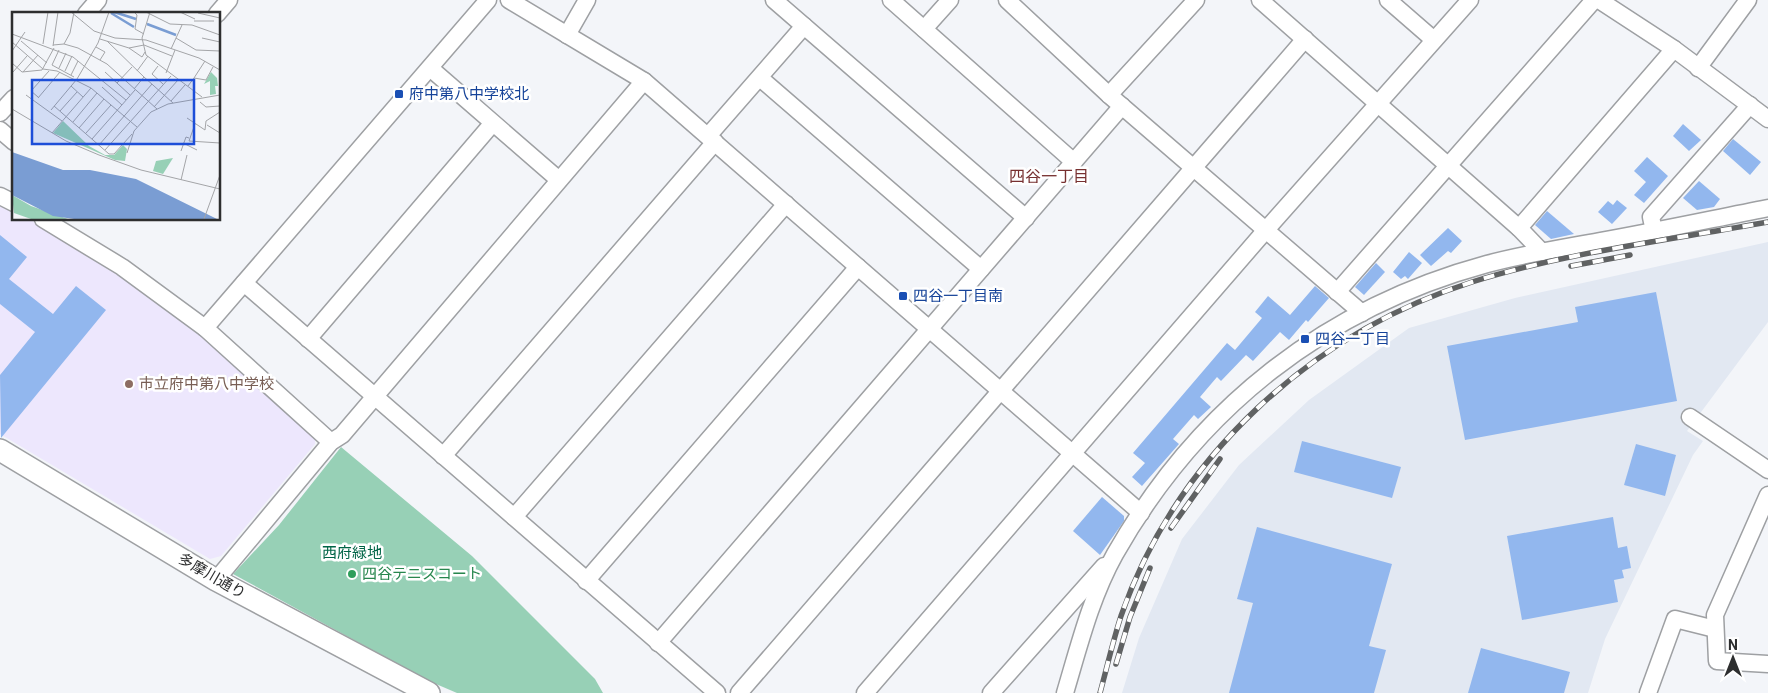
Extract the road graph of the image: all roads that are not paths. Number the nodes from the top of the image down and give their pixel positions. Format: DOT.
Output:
graph roads {
  1 [pos="98,0"];
  2 [pos="229,0"];
  3 [pos="488,0"];
  4 [pos="509,0"];
  5 [pos="587,0"];
  6 [pos="774,0"];
  7 [pos="891,0"];
  8 [pos="950,0"];
  9 [pos="1007,0"];
  10 [pos="1196,0"];
  11 [pos="1260,0"];
  12 [pos="1388,0"];
  13 [pos="1470,0"];
  14 [pos="1594,0"];
  15 [pos="1599,0"];
  16 [pos="1748,0"];
  17 [pos="88,12"];
  18 [pos="219,12"];
  19 [pos="804,26"];
  20 [pos="924,29"];
  21 [pos="567,35"];
  22 [pos="1305,39"];
  23 [pos="1434,40"];
  24 [pos="1674,49"];
  25 [pos="430,68"];
  26 [pos="1698,68"];
  27 [pos="760,78"];
  28 [pos="644,81"];
  29 [pos="1110,95"];
  30 [pos="12,100"];
  31 [pos="1377,104"];
  32 [pos="1122,106"];
  33 [pos="1750,106"];
  34 [pos="0,113"];
  35 [pos="1768,119"];
  36 [pos="492,124"];
  37 [pos="0,130"];
  38 [pos="712,139"];
  39 [pos="12,140"];
  40 [pos="1074,162"];
  41 [pos="1447,166"];
  42 [pos="1195,168"];
  43 [pos="559,180"];
  44 [pos="0,196"];
  45 [pos="12,203"];
  46 [pos="786,204"];
  47 [pos="1768,208"];
  48 [pos="1026,218"];
  49 [pos="45,220"];
  50 [pos="1518,228"];
  51 [pos="1265,231"];
  52 [pos="1654,231"];
  53 [pos="1542,252"];
  54 [pos="858,267"];
  55 [pos="981,269"];
  56 [pos="244,283"];
  57 [pos="1336,292"];
  58 [pos="1362,313"];
  59 [pos="205,328"];
  60 [pos="930,329"];
  61 [pos="308,339"];
  62 [pos="1001,391"];
  63 [pos="376,396"];
  64 [pos="1690,417"];
  65 [pos="331,442"];
  66 [pos="0,450"];
  67 [pos="1073,453"];
  68 [pos="443,456"];
  69 [pos="1768,470"];
  70 [pos="1768,495"];
  71 [pos="1141,513"];
  72 [pos="514,517"];
  73 [pos="1115,555"];
  74 [pos="216,580"];
  75 [pos="586,580"];
  76 [pos="1715,629"];
  77 [pos="658,642"];
  78 [pos="1768,664"];
  79 [pos="1653,691"];
  80 [pos="429,693"];
  81 [pos="717,693"];
  82 [pos="739,693"];
  83 [pos="865,693"];
  84 [pos="991,693"];
  85 [pos="1065,693"];
  1 -- 17 [label="street"];
  2 -- 18 [label="street"];
  3 -- 25 [label="street"];
  4 -- 21 [label="street"];
  5 -- 21 [label="street"];
  6 -- 19 [label="street"];
  7 -- 20 [label="street"];
  8 -- 20 [label="street"];
  9 -- 29 [label="street"];
  10 -- 29 [label="street"];
  11 -- 22 [label="street"];
  12 -- 23 [label="street"];
  13 -- 23 [label="street"];
  14 -- 41 [label="street"];
  15 -- 24 [label="street"];
  16 -- 26 [label="street"];
  19 -- 27 [label="street"];
  19 -- 48 [label="street"];
  20 -- 40 [label="street"];
  21 -- 28 [label="street"];
  22 -- 31 [label="street"];
  22 -- 42 [label="street"];
  23 -- 31 [label="street"];
  24 -- 26 [label="street"];
  24 -- 50 [label="street"];
  25 -- 36 [label="street"];
  25 -- 56 [label="street"];
  26 -- 33 [label="street"];
  27 -- 38 [label="street"];
  27 -- 55 [label="street"];
  28 -- 38 [label="street"];
  28 -- 43 [label="street"];
  29 -- 32 [label="street"];
  30 -- 34 [label="street"];
  31 -- 41 [label="street"];
  31 -- 51 [label="street"];
  32 -- 40 [label="street"];
  32 -- 42 [label="street"];
  33 -- 35 [label="street"];
  33 -- 52 [label="street"];
  36 -- 43 [label="street"];
  36 -- 61 [label="street"];
  37 -- 39 [label="street"];
  38 -- 46 [label="street"];
  38 -- 68 [label="street"];
  40 -- 48 [label="street"];
  41 -- 50 [label="street"];
  41 -- 57 [label="street"];
  42 -- 51 [label="street"];
  42 -- 62 [label="street"];
  43 -- 63 [label="street"];
  44 -- 45 [label="street"];
  46 -- 54 [label="street"];
  46 -- 72 [label="street"];
  47 -- 52 [label="street"];
  48 -- 55 [label="street"];
  49 -- 59 [label="street"];
  50 -- 53 [label="street"];
  51 -- 57 [label="street"];
  51 -- 67 [label="street"];
  52 -- 53 [label="street"];
  53 -- 58 [label="street"];
  54 -- 60 [label="street"];
  54 -- 75 [label="street"];
  55 -- 60 [label="street"];
  56 -- 59 [label="street"];
  56 -- 61 [label="street"];
  57 -- 58 [label="street"];
  58 -- 71 [label="street"];
  59 -- 65 [label="street"];
  60 -- 62 [label="street"];
  60 -- 77 [label="street"];
  61 -- 63 [label="street"];
  62 -- 67 [label="street"];
  62 -- 82 [label="street"];
  63 -- 65 [label="street"];
  63 -- 68 [label="street"];
  64 -- 69 [label="street"];
  65 -- 74 [label="street"];
  66 -- 74 [label="street, 多摩川通り"];
  67 -- 71 [label="street"];
  67 -- 83 [label="street"];
  68 -- 72 [label="street"];
  70 -- 76 [label="street"];
  71 -- 73 [label="street"];
  72 -- 75 [label="street"];
  73 -- 84 [label="street"];
  73 -- 85 [label="street"];
  74 -- 80 [label="street, 多摩川通り"];
  75 -- 77 [label="street"];
  76 -- 78 [label="street"];
  76 -- 79 [label="street"];
  77 -- 81 [label="street"];
}
